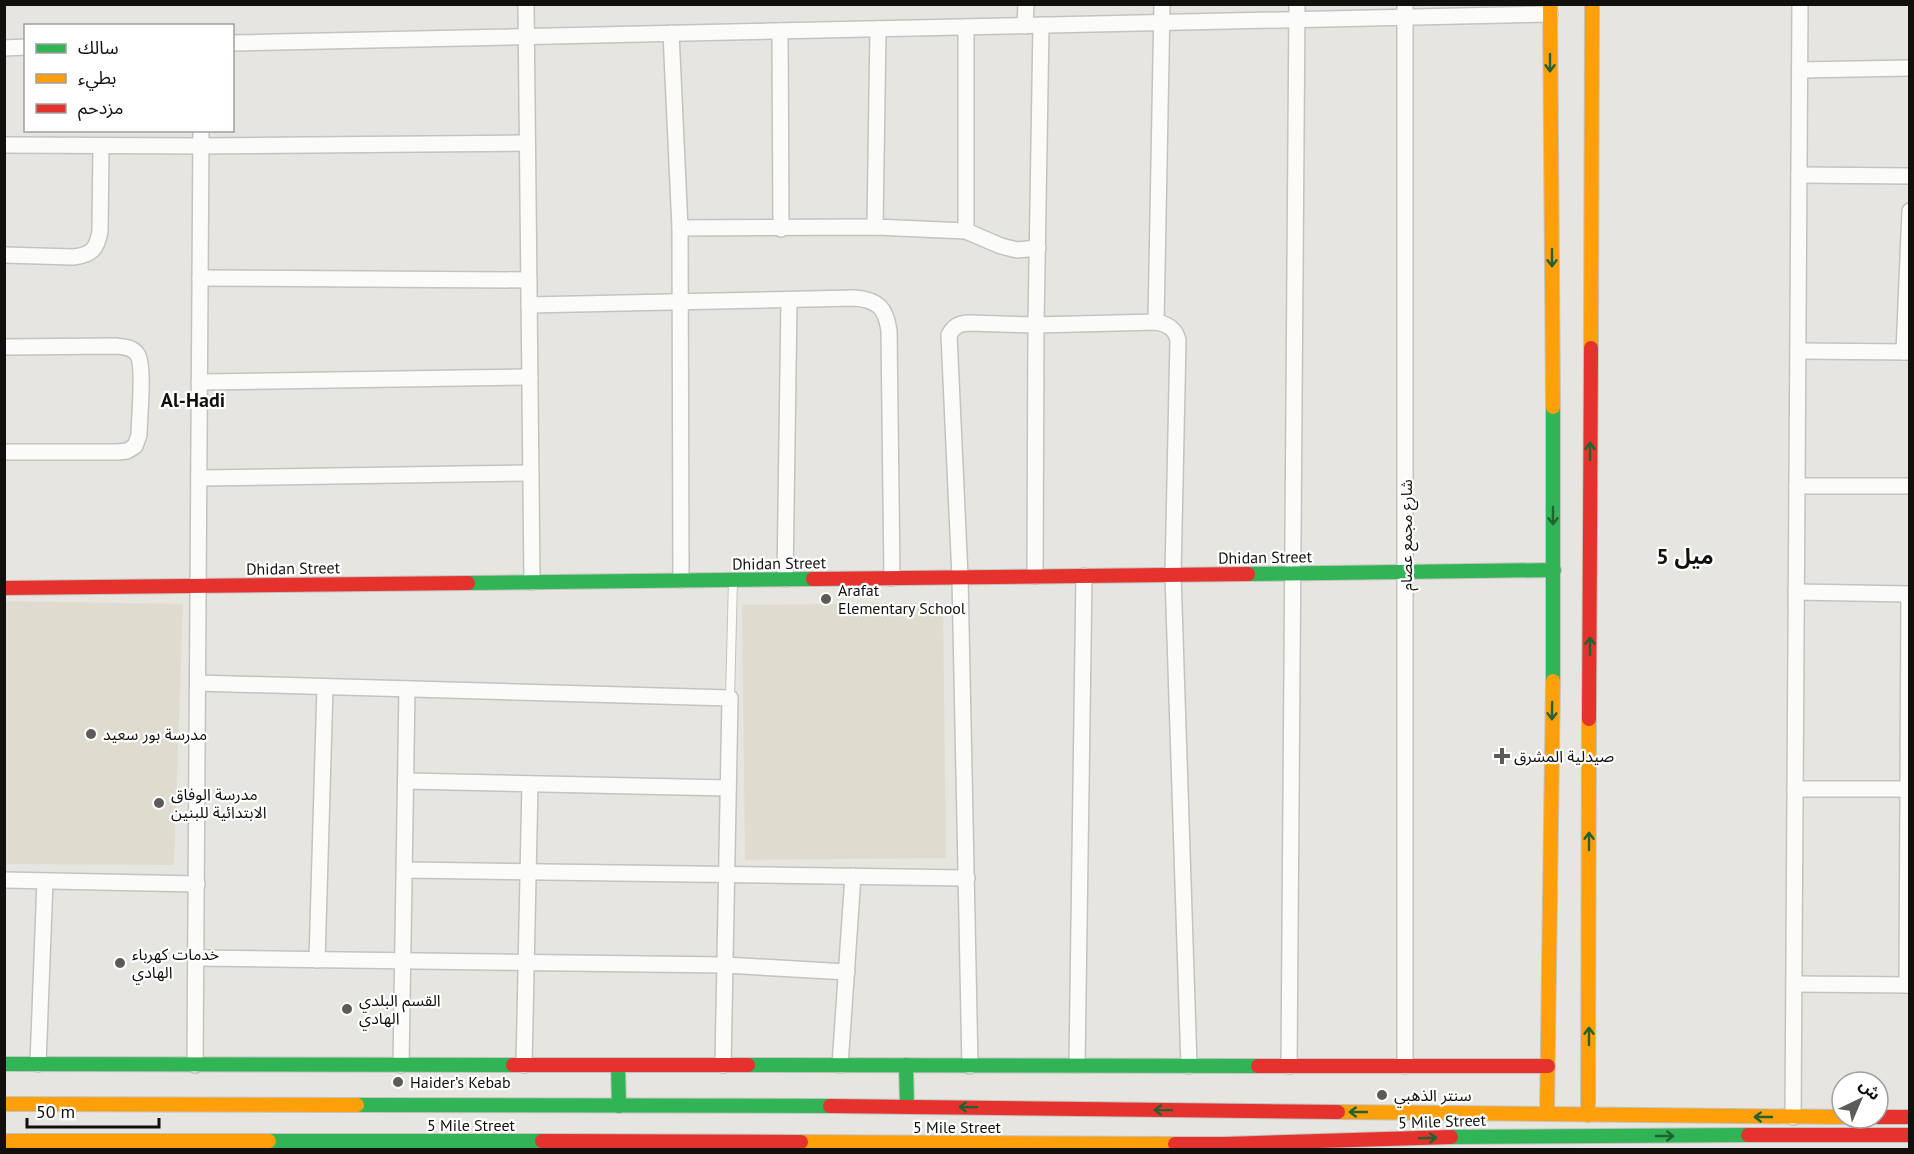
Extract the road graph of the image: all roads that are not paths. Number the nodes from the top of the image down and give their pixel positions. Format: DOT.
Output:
graph roads {
  1 [pos="526,4"];
  2 [pos="1026,4"];
  3 [pos="1162,4"];
  4 [pos="1592,4"];
  5 [pos="1800,4"];
  6 [pos="1550,9"];
  7 [pos="1405,11"];
  8 [pos="1297,12"];
  9 [pos="1162,23"];
  10 [pos="1033,26"];
  11 [pos="966,27"];
  12 [pos="878,29"];
  13 [pos="780,31"];
  14 [pos="671,33"];
  15 [pos="526,37"];
  16 [pos="234,43"];
  17 [pos="24,47"];
  18 [pos="4,48"];
  19 [pos="1910,68"];
  20 [pos="1800,70"];
  21 [pos="201,132"];
  22 [pos="527,143"];
  23 [pos="4,145"];
  24 [pos="101,146"];
  25 [pos="201,146"];
  26 [pos="1799,175"];
  27 [pos="1910,176"];
  28 [pos="1910,211"];
  29 [pos="875,227"];
  30 [pos="680,228"];
  31 [pos="781,229"];
  32 [pos="966,231"];
  33 [pos="1038,248"];
  34 [pos="4,255"];
  35 [pos="200,278"];
  36 [pos="529,280"];
  37 [pos="789,300"];
  38 [pos="680,302"];
  39 [pos="529,305"];
  40 [pos="1156,322"];
  41 [pos="1036,325"];
  42 [pos="4,347"];
  43 [pos="1798,351"];
  44 [pos="1907,352"];
  45 [pos="530,376"];
  46 [pos="199,382"];
  47 [pos="4,452"];
  48 [pos="531,473"];
  49 [pos="199,478"];
  50 [pos="1797,486"];
  51 [pos="1910,486"];
  52 [pos="1554,570"];
  53 [pos="1406,572"];
  54 [pos="1294,573"];
  55 [pos="1173,574"];
  56 [pos="1035,576"];
  57 [pos="1084,576"];
  58 [pos="960,577"];
  59 [pos="892,578"];
  60 [pos="733,579"];
  61 [pos="785,579"];
  62 [pos="681,580"];
  63 [pos="532,582"];
  64 [pos="198,585"];
  65 [pos="4,588"];
  66 [pos="1796,592"];
  67 [pos="1909,594"];
  68 [pos="1909,675"];
  69 [pos="198,683"];
  70 [pos="326,687"];
  71 [pos="407,689"];
  72 [pos="730,698"];
  73 [pos="406,781"];
  74 [pos="530,784"];
  75 [pos="728,788"];
  76 [pos="1795,789"];
  77 [pos="1909,789"];
  78 [pos="405,870"];
  79 [pos="529,872"];
  80 [pos="726,874"];
  81 [pos="854,876"];
  82 [pos="967,878"];
  83 [pos="4,880"];
  84 [pos="45,881"];
  85 [pos="197,884"];
  86 [pos="1908,906"];
  87 [pos="196,958"];
  88 [pos="317,960"];
  89 [pos="403,961"];
  90 [pos="526,962"];
  91 [pos="725,965"];
  92 [pos="847,972"];
  93 [pos="1794,984"];
  94 [pos="1908,985"];
  95 [pos="4,1064"];
  96 [pos="38,1064"];
  97 [pos="195,1065"];
  98 [pos="401,1065"];
  99 [pos="524,1065"];
  100 [pos="618,1065"];
  101 [pos="723,1065"];
  102 [pos="840,1065"];
  103 [pos="906,1065"];
  104 [pos="1077,1065"];
  105 [pos="970,1066"];
  106 [pos="1188,1066"];
  107 [pos="1289,1066"];
  108 [pos="1405,1066"];
  109 [pos="1548,1068"];
  110 [pos="1588,1072"];
  111 [pos="87,1103"];
  112 [pos="4,1104"];
  113 [pos="619,1106"];
  114 [pos="907,1106"];
  115 [pos="1502,1112"];
  116 [pos="1547,1113"];
  117 [pos="1588,1115"];
  118 [pos="1642,1116"];
  119 [pos="1793,1117"];
  120 [pos="1830,1117"];
  121 [pos="1890,1117"];
  122 [pos="1910,1117"];
  123 [pos="1225,1128"];
  124 [pos="87,1132"];
  125 [pos="1910,1135"];
  126 [pos="1498,1136"];
  127 [pos="1640,1136"];
  128 [pos="4,1141"];
  129 [pos="1587,1142"];
  130 [pos="1544,1143"];
  131 [pos="1779,1143"];
  132 [pos="595,1145"];
  133 [pos="932,1147"];
  134 [pos="1525,1149"];
  135 [pos="1610,1149"];
  1 -- 15 [label="street"];
  2 -- 10 [label="street"];
  3 -- 9 [label="street"];
  110 -- 4 [label="main road, one-way"];
  5 -- 20 [label="street"];
  6 -- 7 [label="street"];
  6 -- 52 [label="main road, one-way"];
  7 -- 8 [label="street"];
  7 -- 53 [label="street, شارع مجمع عصام"];
  8 -- 9 [label="street"];
  8 -- 54 [label="street"];
  9 -- 10 [label="street"];
  9 -- 40 [label="street"];
  10 -- 11 [label="street"];
  10 -- 33 [label="street"];
  11 -- 12 [label="street"];
  11 -- 32 [label="street"];
  12 -- 13 [label="street"];
  12 -- 29 [label="street"];
  13 -- 14 [label="street"];
  13 -- 31 [label="street"];
  14 -- 15 [label="street"];
  14 -- 30 [label="street"];
  15 -- 16 [label="street"];
  15 -- 22 [label="street"];
  17 -- 18 [label="street"];
  19 -- 20 [label="street"];
  20 -- 26 [label="street"];
  21 -- 25 [label="street"];
  22 -- 25 [label="street"];
  22 -- 36 [label="street"];
  23 -- 24 [label="street"];
  24 -- 25 [label="street"];
  24 -- 34 [label="street"];
  25 -- 35 [label="street"];
  26 -- 27 [label="street"];
  26 -- 43 [label="street"];
  28 -- 44 [label="street"];
  29 -- 31 [label="street"];
  29 -- 32 [label="street"];
  30 -- 31 [label="street"];
  30 -- 38 [label="street"];
  32 -- 33 [label="street"];
  33 -- 41 [label="street"];
  35 -- 36 [label="street"];
  35 -- 46 [label="street"];
  36 -- 39 [label="street"];
  37 -- 38 [label="street"];
  37 -- 59 [label="street"];
  37 -- 61 [label="street"];
  38 -- 39 [label="street"];
  38 -- 62 [label="street"];
  39 -- 45 [label="street"];
  40 -- 41 [label="street"];
  40 -- 55 [label="street"];
  41 -- 56 [label="street"];
  41 -- 58 [label="street"];
  42 -- 47 [label="street"];
  43 -- 44 [label="street"];
  43 -- 50 [label="street"];
  45 -- 46 [label="street"];
  45 -- 48 [label="street"];
  46 -- 49 [label="street"];
  48 -- 49 [label="street"];
  48 -- 63 [label="street"];
  49 -- 64 [label="street"];
  50 -- 51 [label="street"];
  50 -- 66 [label="street"];
  52 -- 53 [label="main road, Dhidan Street"];
  52 -- 109 [label="main road, one-way"];
  53 -- 54 [label="main road, Dhidan Street"];
  53 -- 108 [label="street, شارع مجمع عصام"];
  54 -- 55 [label="main road, Dhidan Street"];
  54 -- 107 [label="street"];
  55 -- 57 [label="main road, Dhidan Street"];
  55 -- 106 [label="street"];
  56 -- 57 [label="main road, Dhidan Street"];
  56 -- 58 [label="main road, Dhidan Street"];
  57 -- 104 [label="street"];
  58 -- 59 [label="main road, Dhidan Street"];
  58 -- 82 [label="street"];
  59 -- 61 [label="main road, Dhidan Street"];
  60 -- 61 [label="main road, Dhidan Street"];
  60 -- 62 [label="main road, Dhidan Street"];
  60 -- 72 [label="lane"];
  62 -- 63 [label="main road, Dhidan Street"];
  63 -- 64 [label="main road, Dhidan Street"];
  64 -- 65 [label="main road, Dhidan Street"];
  64 -- 69 [label="street"];
  66 -- 67 [label="street"];
  66 -- 76 [label="street"];
  67 -- 68 [label="street"];
  68 -- 77 [label="street"];
  69 -- 70 [label="street"];
  69 -- 85 [label="street"];
  70 -- 71 [label="street"];
  70 -- 88 [label="street"];
  71 -- 72 [label="street"];
  71 -- 73 [label="street"];
  72 -- 75 [label="street"];
  73 -- 74 [label="street"];
  73 -- 78 [label="street"];
  74 -- 75 [label="street"];
  74 -- 79 [label="street"];
  75 -- 80 [label="street"];
  76 -- 77 [label="street"];
  76 -- 93 [label="street"];
  77 -- 86 [label="street"];
  78 -- 79 [label="street"];
  78 -- 89 [label="street"];
  79 -- 80 [label="street"];
  79 -- 90 [label="street"];
  80 -- 81 [label="street"];
  80 -- 91 [label="street"];
  81 -- 82 [label="street"];
  81 -- 92 [label="street"];
  82 -- 105 [label="street"];
  83 -- 84 [label="street"];
  84 -- 85 [label="street"];
  84 -- 96 [label="street"];
  85 -- 87 [label="street"];
  86 -- 94 [label="street"];
  87 -- 88 [label="street"];
  87 -- 97 [label="street"];
  88 -- 89 [label="street"];
  89 -- 90 [label="street"];
  89 -- 98 [label="street"];
  90 -- 91 [label="street"];
  90 -- 99 [label="street"];
  91 -- 92 [label="street"];
  91 -- 101 [label="street"];
  92 -- 102 [label="street"];
  93 -- 94 [label="street"];
  93 -- 119 [label="street"];
  95 -- 96 [label="main road"];
  96 -- 97 [label="main road"];
  97 -- 98 [label="main road"];
  98 -- 99 [label="main road"];
  99 -- 100 [label="main road"];
  100 -- 101 [label="main road"];
  100 -- 113 [label="main road"];
  101 -- 102 [label="main road"];
  102 -- 103 [label="main road"];
  103 -- 105 [label="main road"];
  103 -- 114 [label="main road"];
  104 -- 105 [label="main road"];
  104 -- 106 [label="main road"];
  106 -- 107 [label="main road"];
  107 -- 108 [label="main road"];
  108 -- 109 [label="main road"];
  109 -- 115 [label="main road"];
  109 -- 116 [label="main road"];
  110 -- 117 [label="main road"];
  110 -- 118 [label="main road"];
  111 -- 112 [label="main road, 5 Mile Street"];
  111 -- 113 [label="main road, 5 Mile Street"];
  111 -- 124 [label="main road"];
  113 -- 114 [label="main road, 5 Mile Street"];
  123 -- 114 [label="main road, 5 Mile Street, one-way"];
  115 -- 116 [label="main road, 5 Mile Street"];
  115 -- 123 [label="main road, 5 Mile Street, one-way"];
  116 -- 117 [label="main road, 5 Mile Street"];
  117 -- 118 [label="main road, 5 Mile Street"];
  119 -- 118 [label="main road, 5 Mile Street, one-way"];
  119 -- 120 [label="main road, 5 Mile Street"];
  121 -- 122 [label="main road"];
  123 -- 126 [label="main road, 5 Mile Street, one-way"];
  123 -- 133 [label="main road, 5 Mile Street"];
  124 -- 128 [label="main road, 5 Mile Street"];
  124 -- 132 [label="main road, 5 Mile Street"];
  125 -- 131 [label="main road, 5 Mile Street"];
  126 -- 130 [label="main road, 5 Mile Street"];
  126 -- 134 [label="main road"];
  127 -- 129 [label="main road, 5 Mile Street"];
  127 -- 131 [label="main road, 5 Mile Street, one-way"];
  127 -- 135 [label="main road"];
  129 -- 130 [label="main road, 5 Mile Street"];
  132 -- 133 [label="main road, 5 Mile Street"];
}
